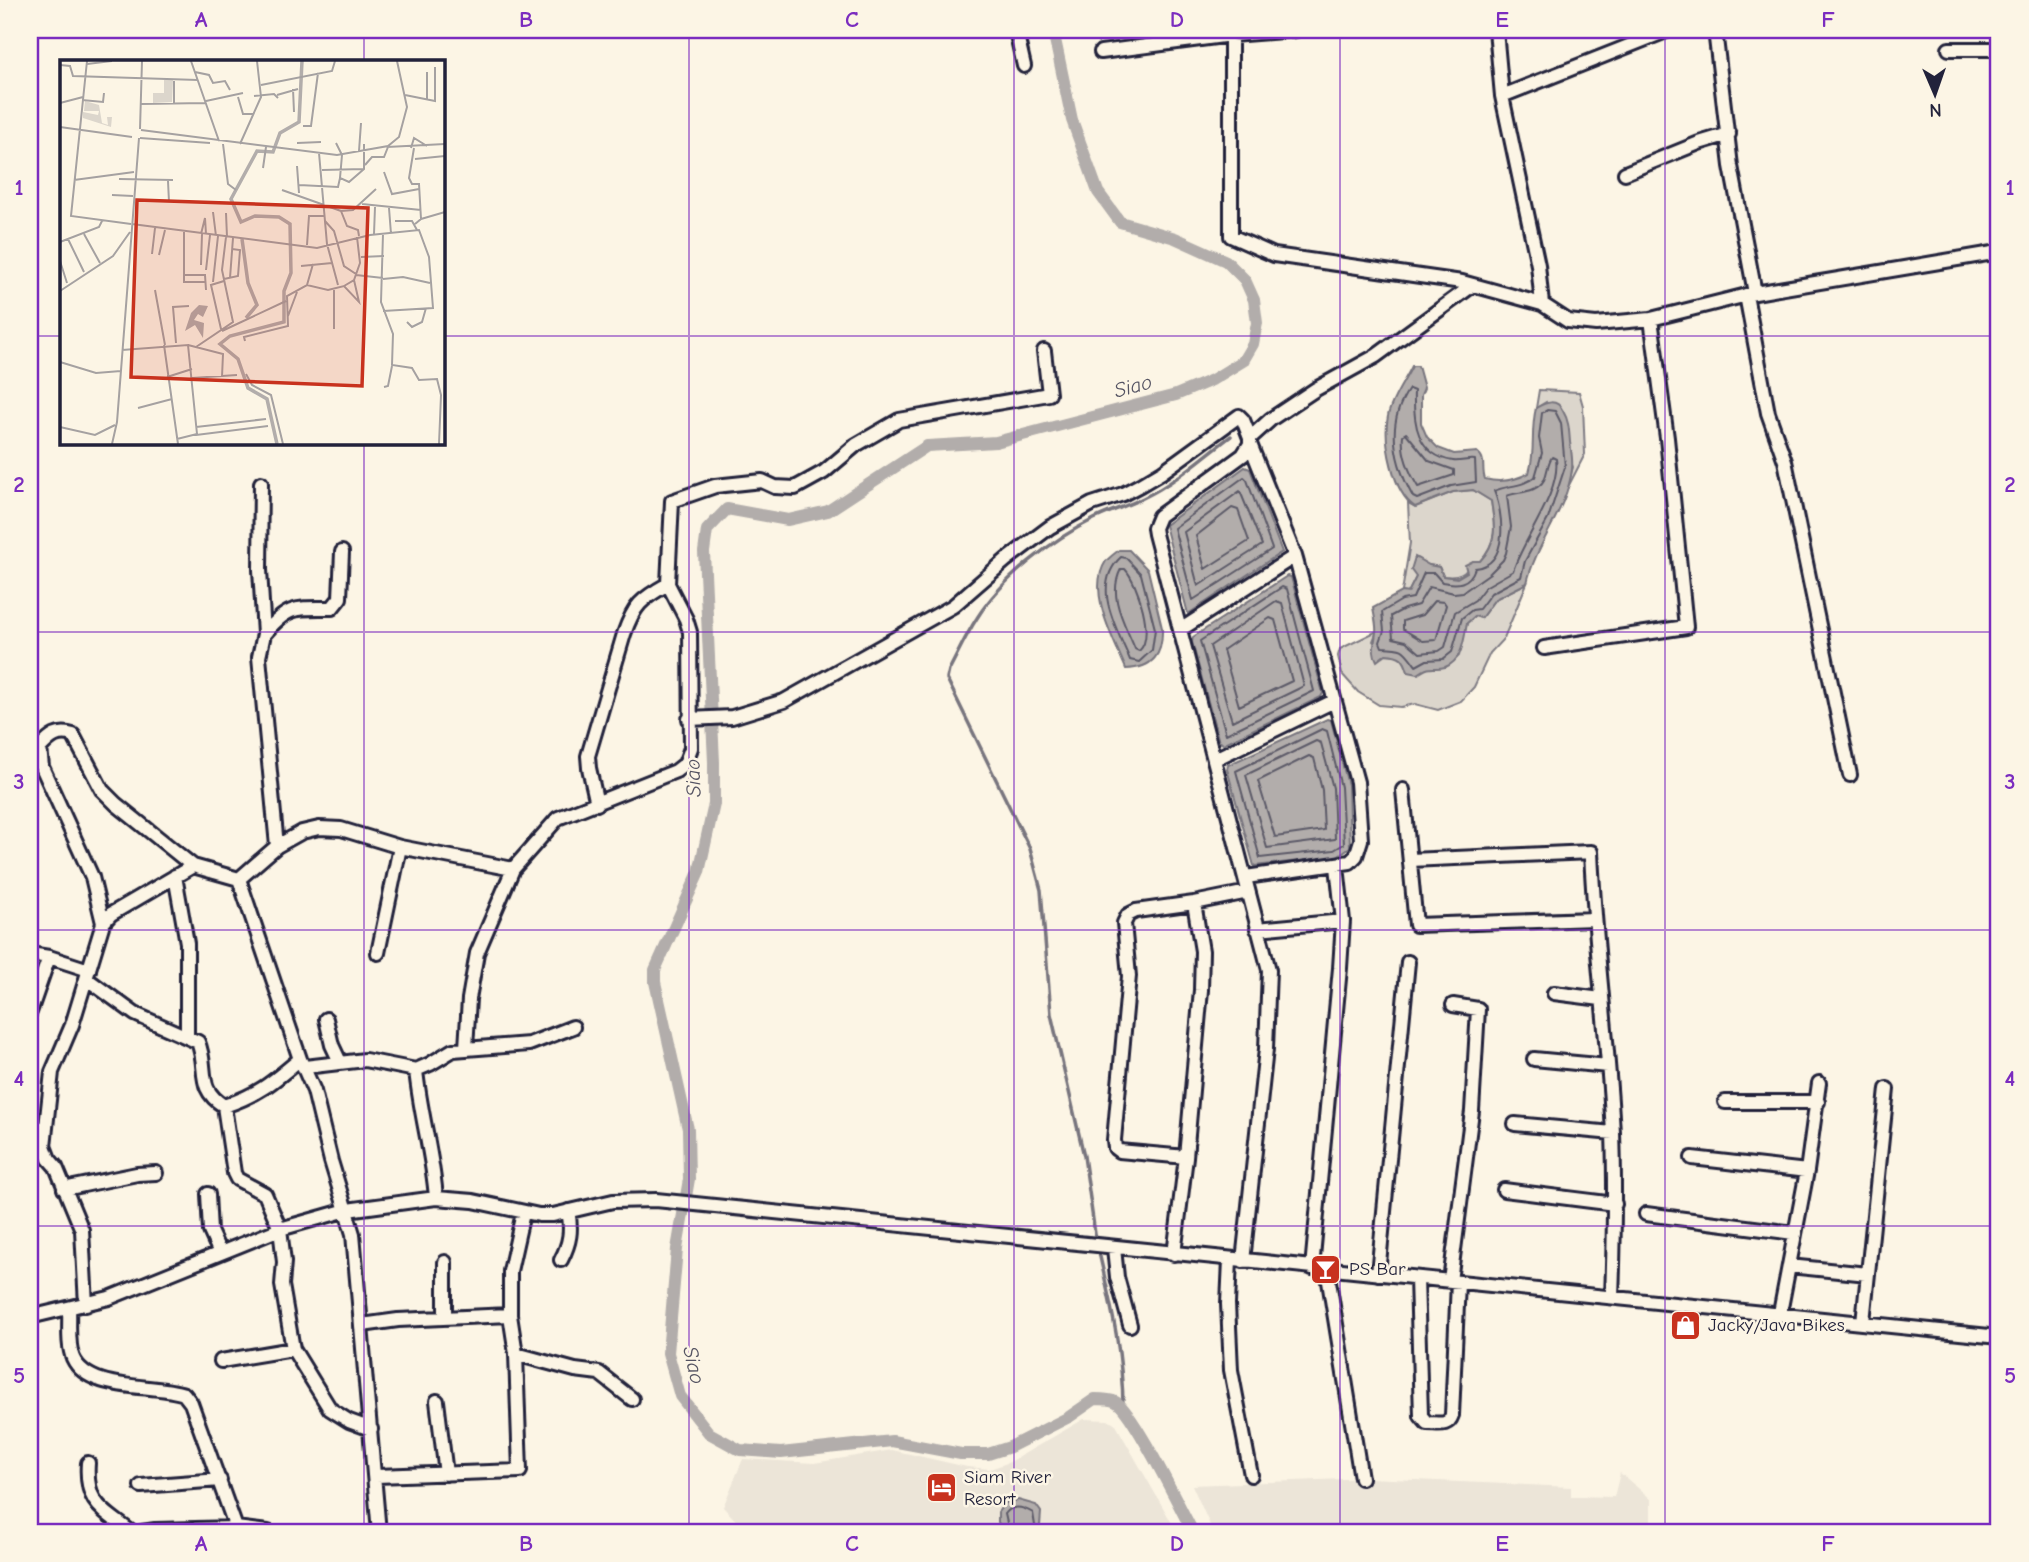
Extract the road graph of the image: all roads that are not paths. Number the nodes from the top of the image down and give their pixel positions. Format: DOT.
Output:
graph roads {
  1 [pos="1013,30"];
  2 [pos="1296,30"];
  3 [pos="1496,30"];
  4 [pos="1669,30"];
  5 [pos="1715,30"];
  6 [pos="1231,35"];
  7 [pos="1949,49"];
  8 [pos="1999,49"];
  9 [pos="1101,52"];
  10 [pos="1024,66"];
  11 [pos="1502,96"];
  12 [pos="1729,134"];
  13 [pos="1625,173"];
  14 [pos="1999,251"];
  15 [pos="1473,285"];
  16 [pos="1751,294"];
  17 [pos="1542,304"];
  18 [pos="1651,319"];
  19 [pos="1044,351"];
  20 [pos="1248,433"];
  21 [pos="261,484"];
  22 [pos="342,552"];
  23 [pos="1295,556"];
  24 [pos="668,584"];
  25 [pos="1180,630"];
  26 [pos="264,634"];
  27 [pos="1544,648"];
  28 [pos="1334,701"];
  29 [pos="692,718"];
  30 [pos="1215,759"];
  31 [pos="1850,775"];
  32 [pos="1403,790"];
  33 [pos="597,804"];
  34 [pos="277,846"];
  35 [pos="400,847"];
  36 [pos="1410,860"];
  37 [pos="193,866"];
  38 [pos="1337,866"];
  39 [pos="513,869"];
  40 [pos="175,876"];
  41 [pos="1246,877"];
  42 [pos="239,879"];
  43 [pos="1248,892"];
  44 [pos="1194,903"];
  45 [pos="1594,919"];
  46 [pos="1343,921"];
  47 [pos="103,923"];
  48 [pos="1257,929"];
  49 [pos="378,953"];
  50 [pos="30,954"];
  51 [pos="49,957"];
  52 [pos="1408,962"];
  53 [pos="88,975"];
  54 [pos="1554,993"];
  55 [pos="1601,999"];
  56 [pos="1452,1005"];
  57 [pos="30,1012"];
  58 [pos="326,1019"];
  59 [pos="573,1027"];
  60 [pos="187,1036"];
  61 [pos="466,1048"];
  62 [pos="1534,1059"];
  63 [pos="340,1062"];
  64 [pos="303,1063"];
  65 [pos="1608,1066"];
  66 [pos="416,1070"];
  67 [pos="1819,1083"];
  68 [pos="1887,1089"];
  69 [pos="1725,1102"];
  70 [pos="1818,1102"];
  71 [pos="224,1106"];
  72 [pos="1515,1124"];
  73 [pos="44,1128"];
  74 [pos="30,1129"];
  75 [pos="1613,1133"];
  76 [pos="1186,1157"];
  77 [pos="1692,1158"];
  78 [pos="1807,1171"];
  79 [pos="156,1173"];
  80 [pos="64,1189"];
  81 [pos="1504,1190"];
  82 [pos="208,1194"];
  83 [pos="436,1198"];
  84 [pos="1615,1204"];
  85 [pos="347,1210"];
  86 [pos="568,1211"];
  87 [pos="523,1213"];
  88 [pos="1646,1214"];
  89 [pos="280,1229"];
  90 [pos="1794,1233"];
  91 [pos="1110,1248"];
  92 [pos="220,1253"];
  93 [pos="1174,1254"];
  94 [pos="561,1260"];
  95 [pos="1237,1260"];
  96 [pos="445,1262"];
  97 [pos="1789,1266"];
  98 [pos="1312,1268"];
  99 [pos="1327,1269"];
  100 [pos="1868,1273"];
  101 [pos="1378,1274"];
  102 [pos="1417,1278"];
  103 [pos="1454,1282"];
  104 [pos="1612,1297"];
  105 [pos="86,1304"];
  106 [pos="69,1308"];
  107 [pos="1780,1313"];
  108 [pos="510,1315"];
  109 [pos="30,1317"];
  110 [pos="445,1318"];
  111 [pos="1863,1322"];
  112 [pos="362,1325"];
  113 [pos="1130,1325"];
  114 [pos="1999,1337"];
  115 [pos="293,1349"];
  116 [pos="516,1354"];
  117 [pos="222,1361"];
  118 [pos="632,1399"];
  119 [pos="437,1401"];
  120 [pos="371,1429"];
  121 [pos="88,1463"];
  122 [pos="446,1474"];
  123 [pos="1251,1475"];
  124 [pos="376,1476"];
  125 [pos="1361,1478"];
  126 [pos="220,1480"];
  127 [pos="141,1486"];
  128 [pos="236,1528"];
  129 [pos="131,1532"];
  130 [pos="142,1532"];
  131 [pos="268,1532"];
  132 [pos="379,1532"];
  1 -- 10 [label="street"];
  2 -- 6 [label="street"];
  3 -- 11 [label="street"];
  4 -- 11 [label="street"];
  5 -- 12 [label="street"];
  6 -- 9 [label="street"];
  6 -- 15 [label="street"];
  7 -- 8 [label="street"];
  11 -- 17 [label="street"];
  12 -- 13 [label="street"];
  12 -- 16 [label="street"];
  14 -- 16 [label="street"];
  15 -- 17 [label="street"];
  15 -- 20 [label="street"];
  16 -- 18 [label="street"];
  16 -- 31 [label="street"];
  17 -- 18 [label="street"];
  18 -- 27 [label="street"];
  19 -- 24 [label="street"];
  20 -- 23 [label="street"];
  20 -- 25 [label="street"];
  20 -- 29 [label="street"];
  21 -- 26 [label="street"];
  22 -- 26 [label="street"];
  23 -- 25 [label="street"];
  23 -- 28 [label="street"];
  24 -- 29 [label="street"];
  24 -- 33 [label="street"];
  25 -- 30 [label="street"];
  26 -- 34 [label="street"];
  28 -- 30 [label="street"];
  28 -- 38 [label="street"];
  29 -- 33 [label="street"];
  30 -- 41 [label="street"];
  32 -- 36 [label="street"];
  33 -- 39 [label="street"];
  34 -- 35 [label="street"];
  34 -- 42 [label="street"];
  35 -- 39 [label="street"];
  35 -- 49 [label="street"];
  36 -- 45 [label="street"];
  36 -- 45 [label="street"];
  37 -- 40 [label="street"];
  37 -- 42 [label="street"];
  37 -- 47 [label="street"];
  38 -- 41 [label="street"];
  38 -- 46 [label="street"];
  39 -- 61 [label="street"];
  40 -- 47 [label="street"];
  40 -- 60 [label="street"];
  41 -- 43 [label="street"];
  42 -- 64 [label="street"];
  43 -- 44 [label="street"];
  43 -- 48 [label="street"];
  44 -- 76 [label="street"];
  44 -- 76 [label="street"];
  45 -- 55 [label="street"];
  46 -- 48 [label="street"];
  46 -- 98 [label="street"];
  47 -- 53 [label="street"];
  48 -- 95 [label="street"];
  50 -- 51 [label="street"];
  51 -- 53 [label="street"];
  51 -- 57 [label="street"];
  52 -- 101 [label="street"];
  53 -- 60 [label="street"];
  53 -- 73 [label="street"];
  54 -- 55 [label="street"];
  55 -- 65 [label="street"];
  56 -- 103 [label="street"];
  58 -- 63 [label="street"];
  59 -- 61 [label="street"];
  60 -- 71 [label="street"];
  61 -- 66 [label="street"];
  62 -- 65 [label="street"];
  63 -- 64 [label="street"];
  63 -- 66 [label="street"];
  64 -- 71 [label="street"];
  64 -- 85 [label="street"];
  65 -- 75 [label="street"];
  66 -- 83 [label="street"];
  67 -- 70 [label="street"];
  68 -- 100 [label="street"];
  69 -- 70 [label="street"];
  70 -- 78 [label="street"];
  71 -- 89 [label="street"];
  72 -- 75 [label="street"];
  73 -- 74 [label="street"];
  73 -- 80 [label="street"];
  75 -- 84 [label="street"];
  76 -- 93 [label="street"];
  77 -- 78 [label="street"];
  78 -- 90 [label="street"];
  79 -- 80 [label="street"];
  80 -- 105 [label="street"];
  81 -- 84 [label="street"];
  82 -- 92 [label="street"];
  83 -- 85 [label="street"];
  83 -- 87 [label="street"];
  84 -- 104 [label="street"];
  85 -- 89 [label="street"];
  85 -- 112 [label="street"];
  86 -- 87 [label="street"];
  86 -- 91 [label="street"];
  86 -- 94 [label="street"];
  87 -- 108 [label="street"];
  88 -- 90 [label="street"];
  89 -- 92 [label="street"];
  89 -- 115 [label="street"];
  90 -- 97 [label="street"];
  91 -- 93 [label="street"];
  91 -- 113 [label="street"];
  92 -- 105 [label="street"];
  93 -- 95 [label="street"];
  95 -- 98 [label="street"];
  95 -- 123 [label="street"];
  96 -- 110 [label="street"];
  97 -- 100 [label="street"];
  97 -- 107 [label="street"];
  98 -- 99 [label="street"];
  99 -- 101 [label="street"];
  99 -- 125 [label="street"];
  100 -- 111 [label="street"];
  101 -- 102 [label="street"];
  102 -- 103 [label="street"];
  102 -- 103 [label="street"];
  103 -- 104 [label="street"];
  104 -- 107 [label="street"];
  105 -- 106 [label="street"];
  106 -- 109 [label="street"];
  106 -- 126 [label="street"];
  107 -- 111 [label="street"];
  108 -- 110 [label="street"];
  108 -- 116 [label="street"];
  110 -- 112 [label="street"];
  111 -- 114 [label="street"];
  112 -- 120 [label="street"];
  115 -- 117 [label="street"];
  115 -- 120 [label="street"];
  116 -- 118 [label="street"];
  116 -- 122 [label="street"];
  119 -- 122 [label="street"];
  120 -- 124 [label="street"];
  121 -- 129 [label="street"];
  122 -- 124 [label="street"];
  124 -- 132 [label="street"];
  126 -- 127 [label="street"];
  126 -- 128 [label="street"];
  128 -- 130 [label="street"];
  128 -- 131 [label="street"];
}
